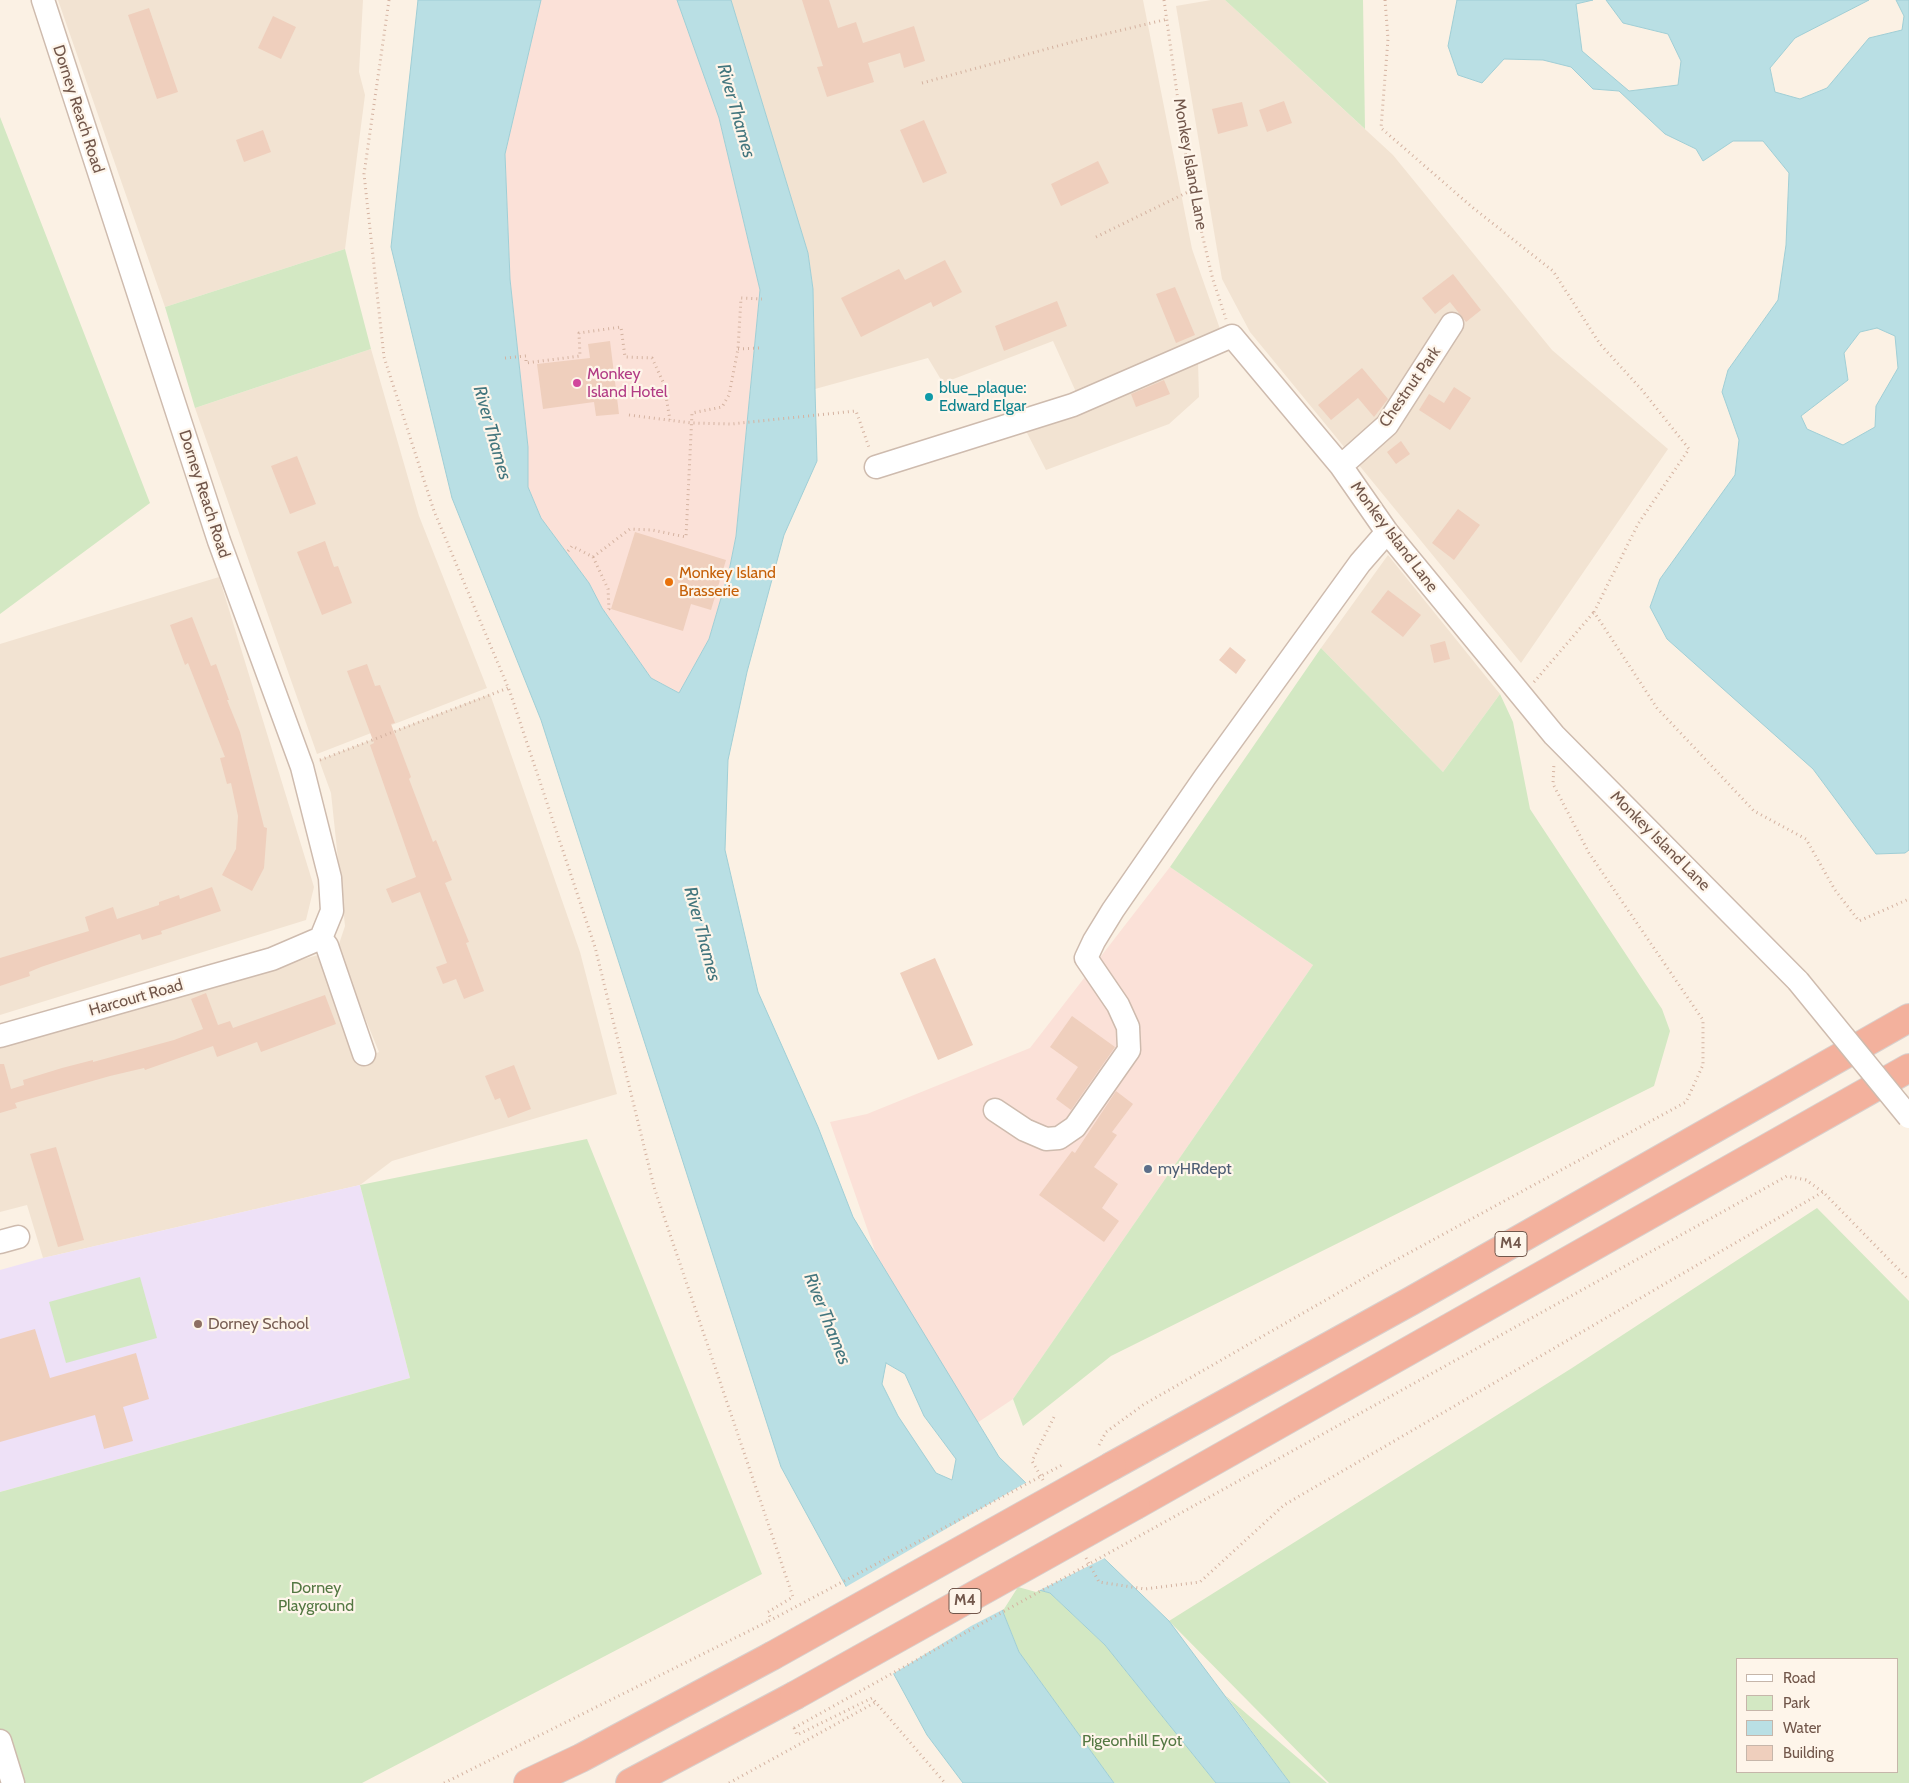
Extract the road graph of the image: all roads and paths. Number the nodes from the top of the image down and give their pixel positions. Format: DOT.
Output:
graph roads {
  1 [pos="43,0"];
  2 [pos="389,0"];
  3 [pos="1164,0"];
  4 [pos="1385,0"];
  5 [pos="1168,19"];
  6 [pos="922,83"];
  7 [pos="1192,190"];
  8 [pos="1096,238"];
  9 [pos="762,299"];
  10 [pos="1452,324"];
  11 [pos="1232,336"];
  12 [pos="759,348"];
  13 [pos="738,349"];
  14 [pos="505,358"];
  15 [pos="629,415"];
  16 [pos="670,420"];
  17 [pos="692,423"];
  18 [pos="876,466"];
  19 [pos="1341,466"];
  20 [pos="1387,532"];
  21 [pos="568,550"];
  22 [pos="592,557"];
  23 [pos="606,612"];
  24 [pos="1594,612"];
  25 [pos="508,688"];
  26 [pos="1521,697"];
  27 [pos="1554,736"];
  28 [pos="302,768"];
  29 [pos="1909,899"];
  30 [pos="321,938"];
  31 [pos="1909,1018"];
  32 [pos="0,1036"];
  33 [pos="364,1054"];
  34 [pos="1909,1068"];
  35 [pos="995,1110"];
  36 [pos="1909,1117"];
  37 [pos="1823,1192"];
  38 [pos="1909,1280"];
  39 [pos="1054,1417"];
  40 [pos="1091,1450"];
  41 [pos="1106,1456"];
  42 [pos="1065,1464"];
  43 [pos="1046,1487"];
  44 [pos="1085,1556"];
  45 [pos="770,1620"];
  46 [pos="876,1702"];
  47 [pos="0,1741"];
  48 [pos="13,1783"];
  49 [pos="444,1783"];
  50 [pos="528,1783"];
  51 [pos="630,1783"];
  52 [pos="729,1783"];
  53 [pos="945,1783"];
  1 -- 28 [label="street, Dorney Reach Road"];
  2 -- 25 [label="path"];
  3 -- 5 [label="path, Monkey Island Lane"];
  4 -- 24 [label="path"];
  5 -- 6 [label="path"];
  5 -- 7 [label="path, Monkey Island Lane"];
  7 -- 8 [label="path"];
  7 -- 11 [label="path, Monkey Island Lane"];
  9 -- 13 [label="path"];
  10 -- 19 [label="street, Chestnut Park"];
  11 -- 18 [label="street"];
  11 -- 19 [label="street, Monkey Island Lane"];
  12 -- 13 [label="path"];
  13 -- 17 [label="path"];
  14 -- 16 [label="path"];
  15 -- 16 [label="path"];
  16 -- 17 [label="path"];
  17 -- 18 [label="path"];
  17 -- 22 [label="path"];
  19 -- 20 [label="street, Monkey Island Lane"];
  20 -- 26 [label="street, Monkey Island Lane"];
  20 -- 35 [label="street"];
  21 -- 22 [label="path"];
  22 -- 23 [label="path"];
  24 -- 26 [label="path"];
  24 -- 29 [label="path"];
  25 -- 28 [label="path"];
  25 -- 45 [label="path"];
  26 -- 27 [label="street, Monkey Island Lane"];
  27 -- 36 [label="street, Monkey Island Lane, bridge"];
  27 -- 41 [label="path"];
  28 -- 30 [label="street, Dorney Reach Road"];
  30 -- 32 [label="street, Harcourt Road"];
  30 -- 33 [label="street"];
  31 -- 41 [label="highway, M4"];
  34 -- 51 [label="highway, M4, bridge"];
  37 -- 38 [label="path"];
  37 -- 44 [label="path"];
  37 -- 46 [label="path, bridge"];
  39 -- 43 [label="path"];
  40 -- 41 [label="path"];
  41 -- 50 [label="highway, M4, bridge"];
  42 -- 45 [label="path, bridge"];
  45 -- 49 [label="path"];
  46 -- 52 [label="path"];
  46 -- 53 [label="path"];
  47 -- 48 [label="street"];
}
